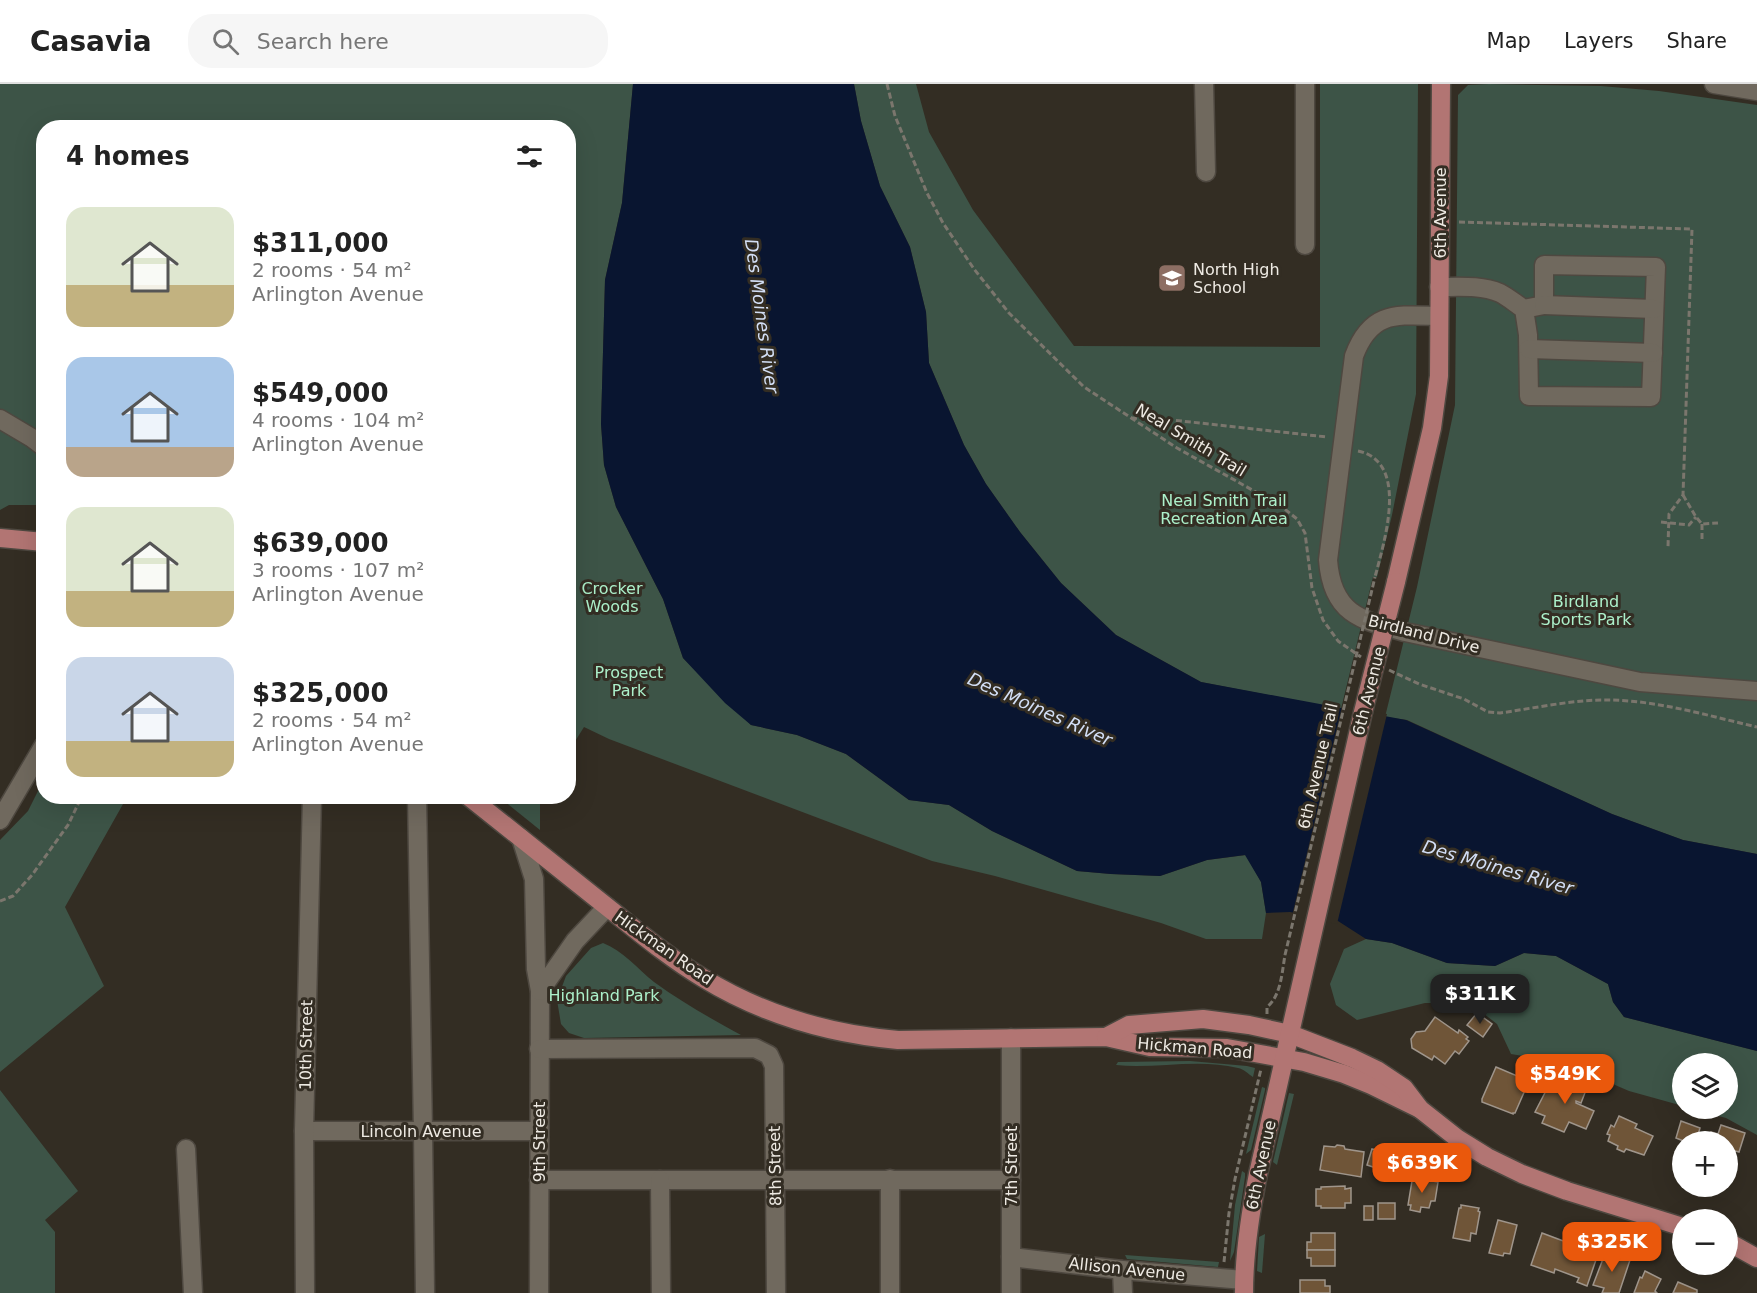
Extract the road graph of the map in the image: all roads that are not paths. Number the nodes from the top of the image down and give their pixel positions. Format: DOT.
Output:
graph roads {
  1 [pos="1204,84"];
  2 [pos="1305,84"];
  3 [pos="1441,84"];
  4 [pos="1714,84"];
  5 [pos="1754,88"];
  6 [pos="1206,172"];
  7 [pos="1305,245"];
  8 [pos="1439,287"];
  9 [pos="1544,305"];
  10 [pos="1524,309"];
  11 [pos="1654,309"];
  12 [pos="1440,315"];
  13 [pos="1529,349"];
  14 [pos="1653,353"];
  15 [pos="0,419"];
  16 [pos="36,441"];
  17 [pos="0,538"];
  18 [pos="36,541"];
  19 [pos="1757,691"];
  20 [pos="36,759"];
  21 [pos="312,804"];
  22 [pos="417,804"];
  23 [pos="478,804"];
  24 [pos="0,820"];
  25 [pos="521,838"];
  26 [pos="607,907"];
  27 [pos="540,992"];
  28 [pos="1290,1034"];
  29 [pos="1106,1037"];
  30 [pos="1011,1038"];
  31 [pos="539,1049"];
  32 [pos="1284,1058"];
  33 [pos="1420,1109"];
  34 [pos="304,1131"];
  35 [pos="423,1131"];
  36 [pos="539,1131"];
  37 [pos="186,1149"];
  38 [pos="775,1179"];
  39 [pos="890,1179"];
  40 [pos="539,1180"];
  41 [pos="660,1180"];
  42 [pos="1011,1180"];
  43 [pos="1672,1224"];
  44 [pos="1738,1248"];
  45 [pos="1011,1257"];
  46 [pos="1757,1258"];
  47 [pos="1122,1269"];
  48 [pos="1244,1286"];
  49 [pos="193,1293"];
  50 [pos="305,1293"];
  51 [pos="424,1293"];
  52 [pos="538,1293"];
  53 [pos="661,1293"];
  54 [pos="776,1293"];
  55 [pos="890,1293"];
  56 [pos="1011,1293"];
  57 [pos="1123,1293"];
  1 -- 6 [label="street"];
  2 -- 7 [label="street"];
  3 -- 8 [label="main road, 6th Avenue"];
  4 -- 5 [label="street"];
  8 -- 10 [label="street"];
  8 -- 12 [label="main road, 6th Avenue"];
  9 -- 10 [label="street"];
  9 -- 11 [label="street"];
  9 -- 11 [label="street"];
  10 -- 13 [label="street"];
  11 -- 14 [label="street"];
  12 -- 19 [label="street, Birdland Drive"];
  12 -- 28 [label="main road, 6th Avenue, bridge"];
  13 -- 14 [label="street"];
  13 -- 14 [label="street"];
  15 -- 16 [label="street"];
  17 -- 18 [label="main road"];
  20 -- 24 [label="street"];
  21 -- 34 [label="street, 10th Street"];
  22 -- 35 [label="street"];
  23 -- 25 [label="main road, Hickman Road"];
  25 -- 26 [label="main road, Hickman Road"];
  25 -- 27 [label="street, 9th Street"];
  26 -- 27 [label="street"];
  26 -- 30 [label="main road, Hickman Road"];
  27 -- 31 [label="street, 9th Street"];
  28 -- 29 [label="main road, Hickman Road"];
  28 -- 32 [label="main road, 6th Avenue"];
  28 -- 33 [label="main road, Hickman Road"];
  29 -- 30 [label="main road, Hickman Road"];
  29 -- 32 [label="main road, Hickman Road"];
  30 -- 42 [label="street, 7th Street"];
  31 -- 36 [label="street, 9th Street"];
  31 -- 38 [label="street, 8th Street"];
  32 -- 33 [label="main road, Hickman Road"];
  32 -- 48 [label="main road, 6th Avenue"];
  33 -- 43 [label="main road"];
  34 -- 35 [label="street, Lincoln Avenue"];
  34 -- 50 [label="street, 10th Street"];
  35 -- 36 [label="street, Lincoln Avenue"];
  35 -- 51 [label="street"];
  36 -- 40 [label="street, 9th Street"];
  37 -- 49 [label="street"];
  38 -- 39 [label="street"];
  38 -- 41 [label="street"];
  38 -- 54 [label="street, 8th Street"];
  39 -- 42 [label="street"];
  39 -- 55 [label="street"];
  40 -- 41 [label="street"];
  40 -- 52 [label="street, 9th Street"];
  41 -- 53 [label="street"];
  42 -- 45 [label="street, 7th Street"];
  44 -- 46 [label="main road"];
  45 -- 47 [label="street, Allison Avenue"];
  45 -- 56 [label="street, 7th Street"];
  47 -- 48 [label="street, Allison Avenue"];
  47 -- 57 [label="street"];
}
